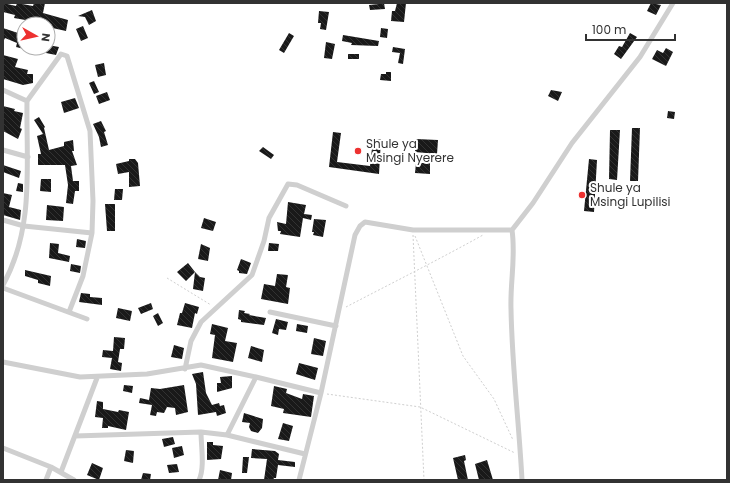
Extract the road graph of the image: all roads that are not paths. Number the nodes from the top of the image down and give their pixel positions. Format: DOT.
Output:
graph roads {
  1 [pos="673,3"];
  2 [pos="3,90"];
  3 [pos="27,101"];
  4 [pos="3,150"];
  5 [pos="28,156"];
  6 [pos="346,206"];
  7 [pos="3,220"];
  8 [pos="24,226"];
  9 [pos="512,230"];
  10 [pos="92,233"];
  11 [pos="3,286"];
  12 [pos="69,312"];
  13 [pos="270,312"];
  14 [pos="87,319"];
  15 [pos="336,326"];
  16 [pos="3,362"];
  17 [pos="185,369"];
  18 [pos="256,377"];
  19 [pos="97,378"];
  20 [pos="321,393"];
  21 [pos="202,432"];
  22 [pos="227,435"];
  23 [pos="75,436"];
  24 [pos="3,448"];
  25 [pos="305,454"];
  26 [pos="51,467"];
  27 [pos="61,472"];
  28 [pos="46,480"];
  29 [pos="74,480"];
  30 [pos="200,480"];
  31 [pos="299,480"];
  32 [pos="522,480"];
  1 -- 9 [label="street"];
  2 -- 3 [label="street"];
  3 -- 5 [label="street"];
  3 -- 10 [label="street"];
  4 -- 5 [label="street"];
  5 -- 8 [label="street"];
  6 -- 17 [label="street"];
  7 -- 8 [label="street"];
  8 -- 10 [label="street"];
  8 -- 11 [label="street"];
  9 -- 15 [label="street"];
  9 -- 32 [label="street"];
  10 -- 12 [label="street"];
  11 -- 12 [label="street"];
  12 -- 14 [label="street"];
  13 -- 15 [label="street"];
  15 -- 20 [label="street"];
  16 -- 19 [label="street"];
  17 -- 18 [label="street"];
  17 -- 19 [label="street"];
  18 -- 20 [label="street"];
  18 -- 22 [label="street"];
  19 -- 23 [label="street"];
  20 -- 25 [label="street"];
  21 -- 22 [label="street"];
  21 -- 23 [label="street"];
  21 -- 30 [label="street"];
  22 -- 25 [label="street"];
  23 -- 27 [label="street"];
  24 -- 26 [label="street"];
  25 -- 31 [label="street"];
  26 -- 27 [label="street"];
  26 -- 28 [label="street"];
  27 -- 29 [label="street"];
}
